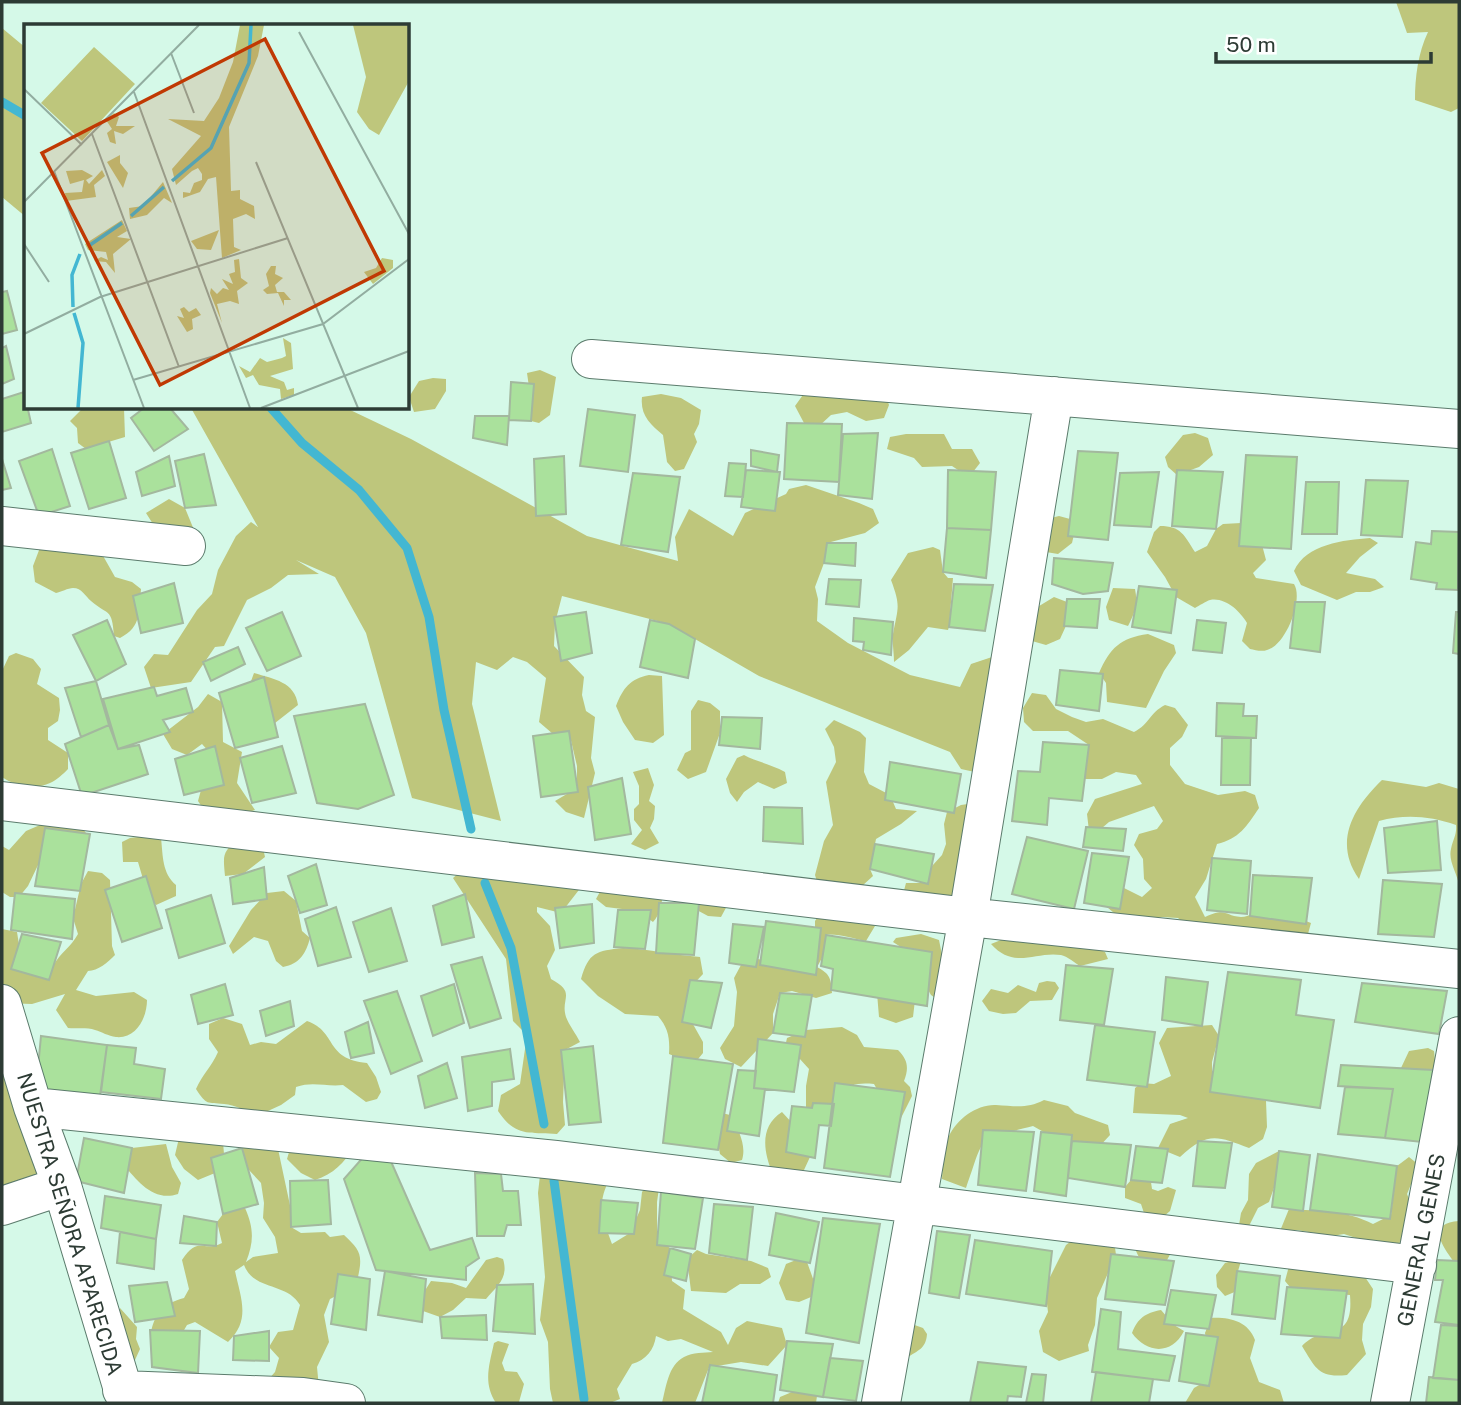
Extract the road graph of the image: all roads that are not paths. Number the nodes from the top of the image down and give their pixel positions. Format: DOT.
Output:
graph roads {
  1 [pos="590,359"];
  2 [pos="1054,396"];
  3 [pos="1459,429"];
  4 [pos="2,526"];
  5 [pos="186,546"];
  6 [pos="2,801"];
  7 [pos="968,917"];
  8 [pos="1459,970"];
  9 [pos="2,1004"];
  10 [pos="1459,1036"];
  11 [pos="33,1107"];
  12 [pos="62,1186"];
  13 [pos="916,1203"];
  14 [pos="2,1206"];
  15 [pos="1417,1265"];
  16 [pos="125,1397"];
  17 [pos="346,1403"];
  18 [pos="881,1403"];
  19 [pos="1391,1403"];
  1 -- 2 [label="street"];
  2 -- 3 [label="street"];
  2 -- 7 [label="street"];
  4 -- 5 [label="street"];
  6 -- 7 [label="street"];
  7 -- 8 [label="street"];
  7 -- 13 [label="street"];
  9 -- 11 [label="street, NUESTRA SEÑORA APARECIDA"];
  10 -- 15 [label="street, GENERAL GENES"];
  11 -- 12 [label="street, NUESTRA SEÑORA APARECIDA"];
  11 -- 13 [label="street"];
  12 -- 14 [label="street"];
  12 -- 16 [label="street, NUESTRA SEÑORA APARECIDA"];
  13 -- 15 [label="street"];
  13 -- 18 [label="street"];
  15 -- 19 [label="street, GENERAL GENES"];
  16 -- 17 [label="street"];
}
